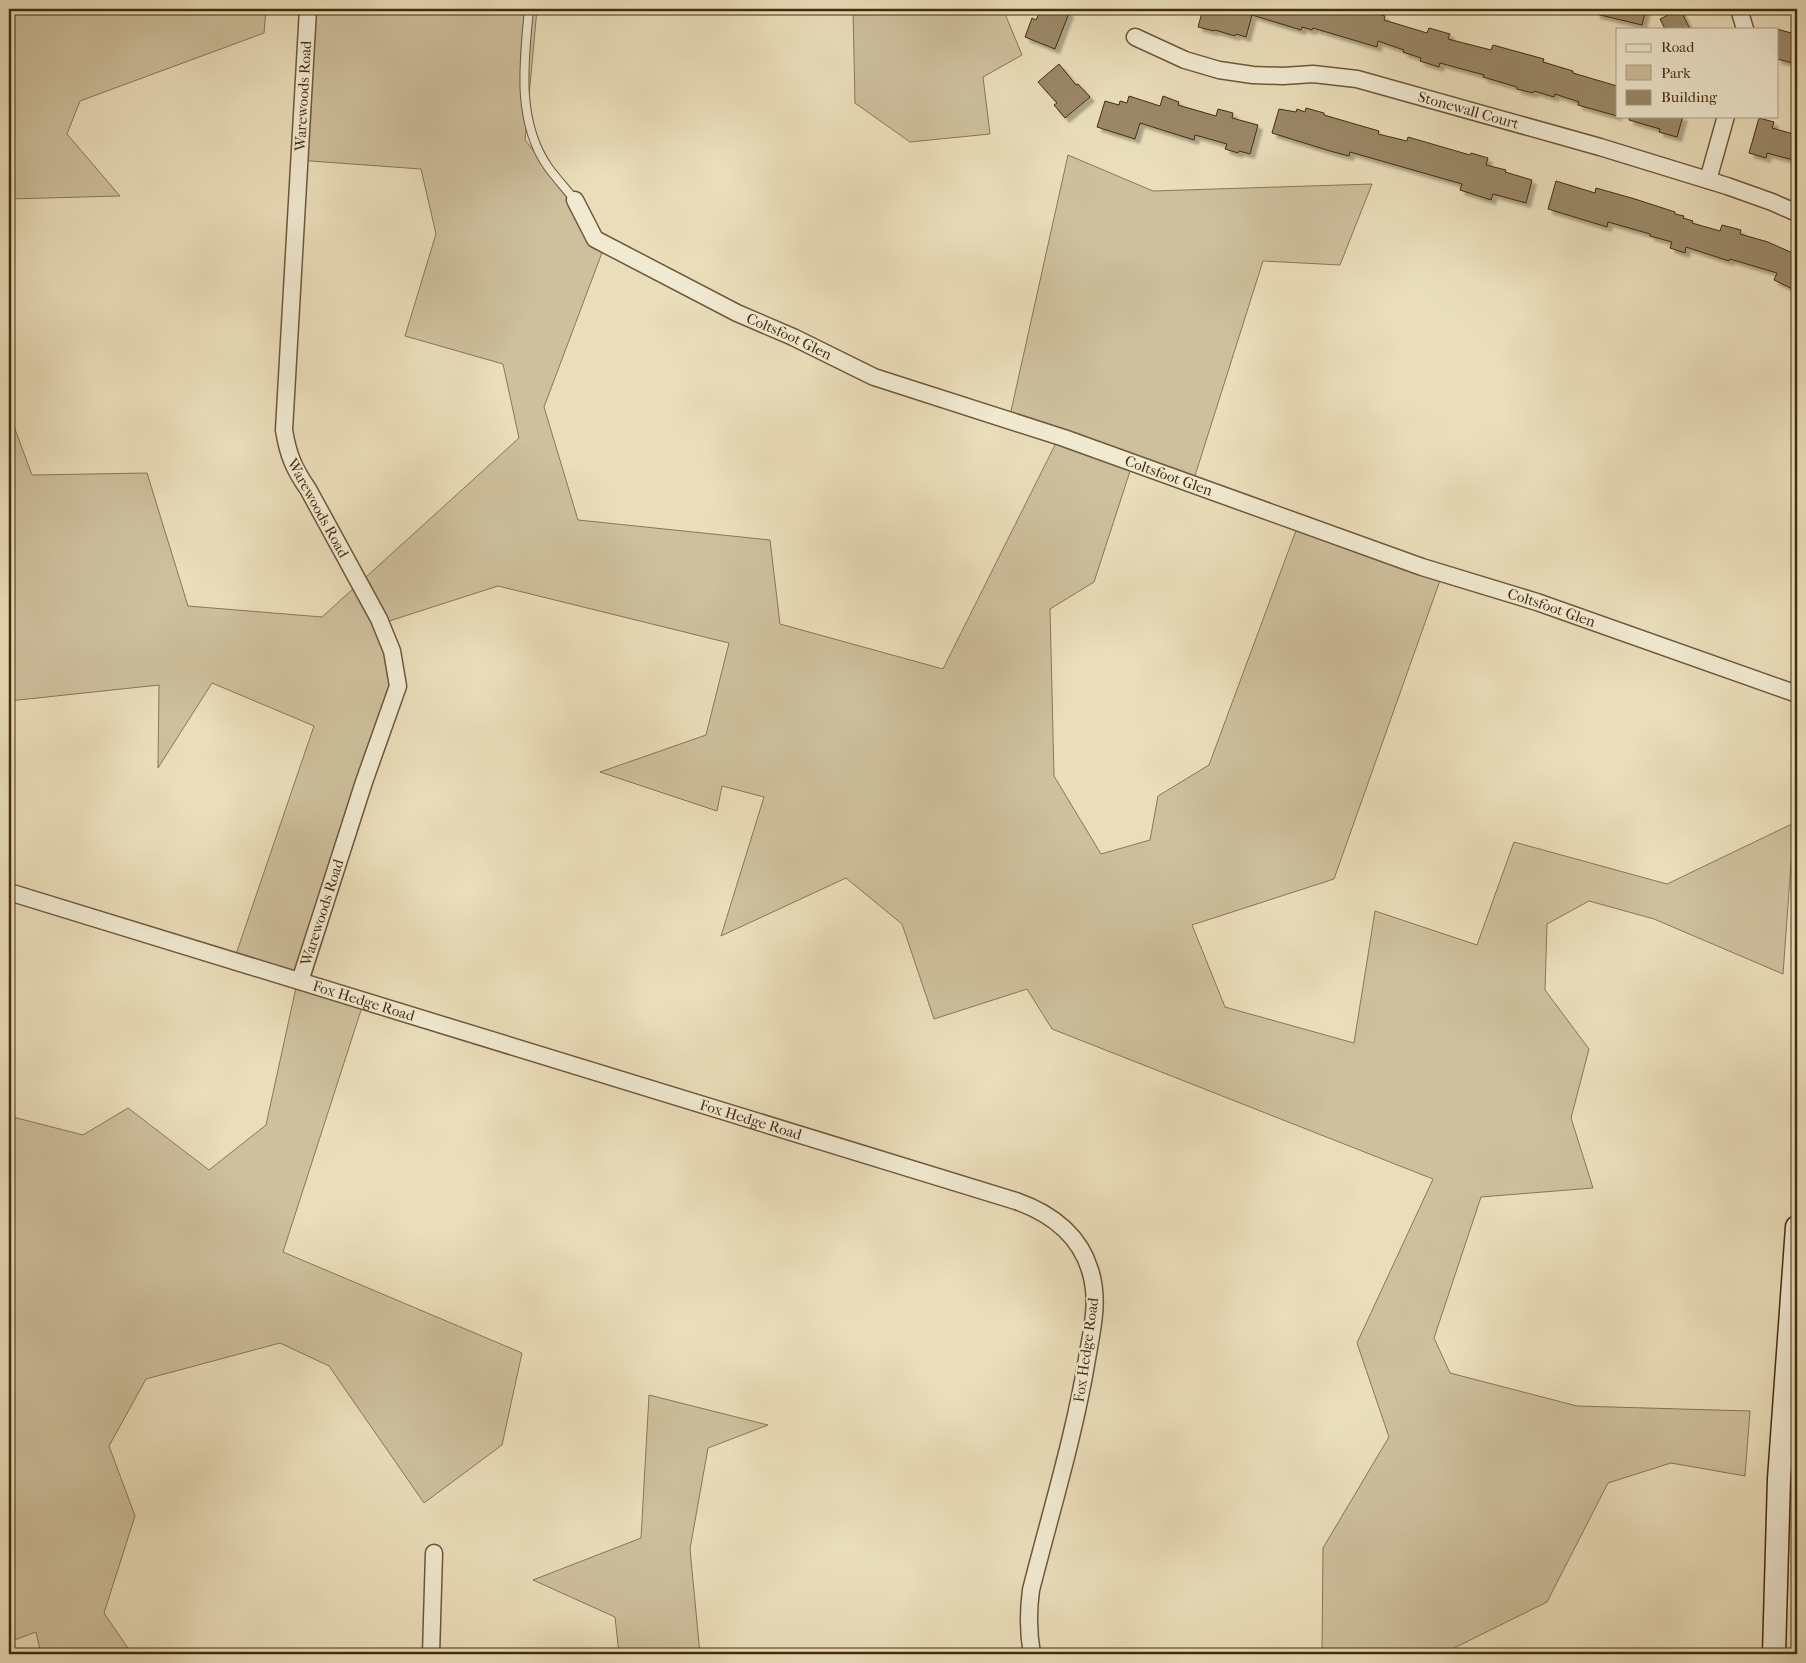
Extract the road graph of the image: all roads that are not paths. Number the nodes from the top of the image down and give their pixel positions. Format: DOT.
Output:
graph roads {
  1 [pos="308,9"];
  2 [pos="529,9"];
  3 [pos="1739,9"];
  4 [pos="1745,28"];
  5 [pos="1135,37"];
  6 [pos="1725,118"];
  7 [pos="1708,180"];
  8 [pos="575,200"];
  9 [pos="1797,213"];
  10 [pos="1797,694"];
  11 [pos="9,892"];
  12 [pos="300,981"];
  13 [pos="1797,1227"];
  14 [pos="1789,1451"];
  15 [pos="434,1553"];
  16 [pos="431,1654"];
  17 [pos="1032,1654"];
  18 [pos="1774,1654"];
  1 -- 12 [label="street, Warewoods Road"];
  2 -- 8 [label="lane"];
  3 -- 4 [label="street"];
  5 -- 7 [label="street, Stonewall Court"];
  6 -- 7 [label="street"];
  7 -- 9 [label="street, Stonewall Court"];
  8 -- 10 [label="street, Coltsfoot Glen"];
  11 -- 12 [label="street, Fox Hedge Road"];
  12 -- 17 [label="street, Fox Hedge Road"];
  13 -- 14 [label="main road"];
  14 -- 18 [label="main road"];
  15 -- 16 [label="street"];
}
